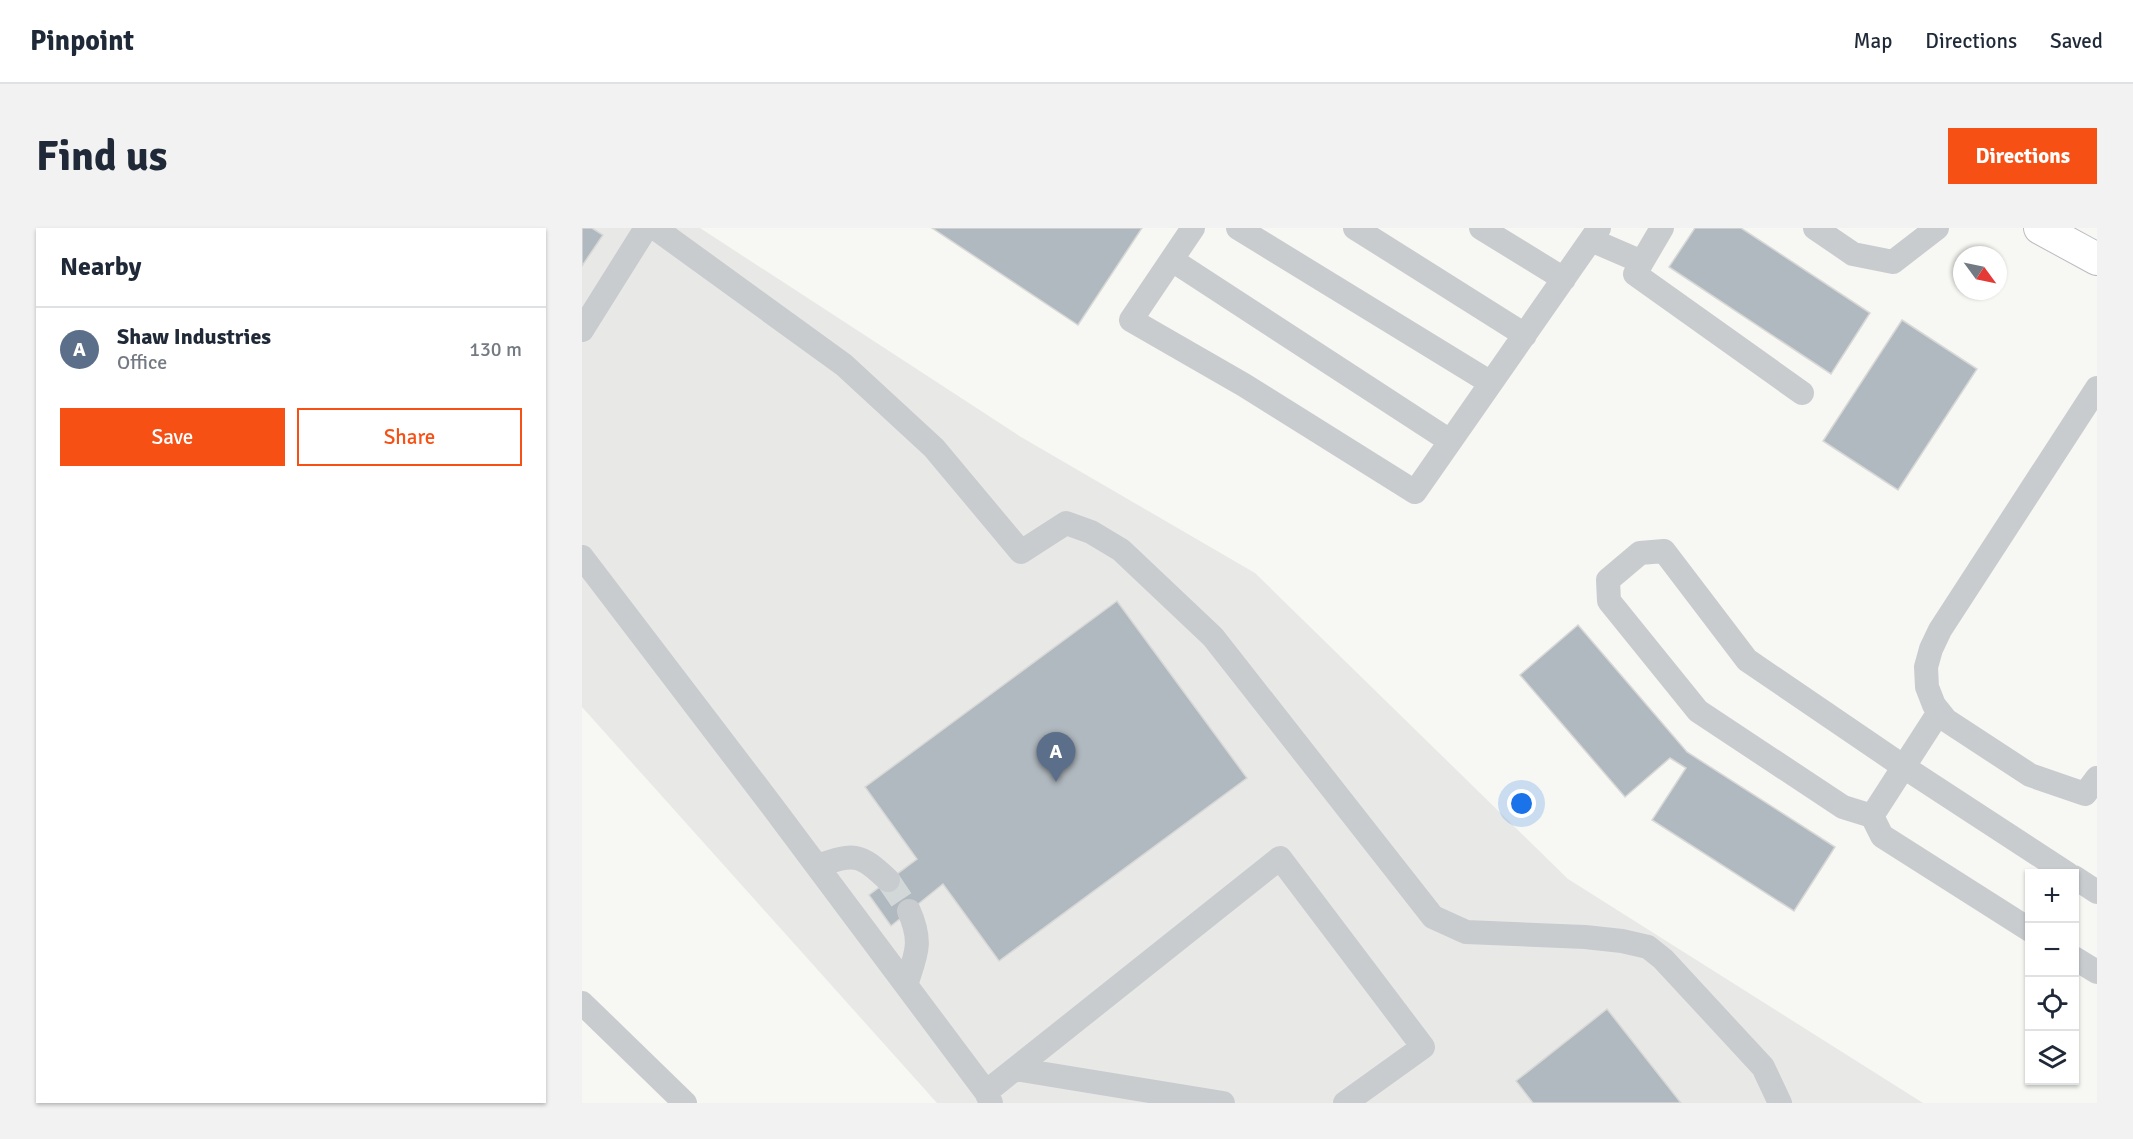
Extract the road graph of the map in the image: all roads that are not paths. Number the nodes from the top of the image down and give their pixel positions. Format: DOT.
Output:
graph roads {
  1 [pos="646,228"];
  2 [pos="655,228"];
  3 [pos="1193,228"];
  4 [pos="1238,228"];
  5 [pos="1355,228"];
  6 [pos="1481,228"];
  7 [pos="1662,228"];
  8 [pos="1815,228"];
  9 [pos="1937,228"];
  10 [pos="2044,229"];
  11 [pos="1595,234"];
  12 [pos="2097,259"];
  13 [pos="1172,260"];
  14 [pos="1642,262"];
  15 [pos="1564,279"];
  16 [pos="582,330"];
  17 [pos="1525,335"];
  18 [pos="1491,383"];
  19 [pos="2097,388"];
  20 [pos="1802,393"];
  21 [pos="1450,441"];
  22 [pos="582,557"];
  23 [pos="1939,712"];
  24 [pos="1904,767"];
  25 [pos="2091,786"];
  26 [pos="1872,816"];
  27 [pos="818,866"];
  28 [pos="2062,869"];
  29 [pos="888,880"];
  30 [pos="2079,881"];
  31 [pos="2097,892"];
  32 [pos="909,911"];
  33 [pos="2025,927"];
  34 [pos="2079,961"];
  35 [pos="2097,972"];
  36 [pos="906,985"];
  37 [pos="582,1003"];
  38 [pos="1015,1069"];
  39 [pos="1108,1093"];
  40 [pos="989,1097"];
  41 [pos="685,1103"];
  42 [pos="1223,1103"];
  43 [pos="1345,1103"];
  44 [pos="1780,1103"];
  1 -- 16 [label="street"];
  2 -- 44 [label="street"];
  3 -- 13 [label="street"];
  4 -- 18 [label="street"];
  5 -- 17 [label="street"];
  6 -- 15 [label="street"];
  7 -- 14 [label="street"];
  8 -- 9 [label="street"];
  10 -- 12 [label="main road"];
  11 -- 14 [label="street"];
  11 -- 15 [label="street"];
  13 -- 21 [label="street"];
  13 -- 21 [label="street"];
  14 -- 20 [label="street"];
  15 -- 17 [label="street"];
  17 -- 18 [label="street"];
  18 -- 21 [label="street"];
  19 -- 23 [label="street"];
  22 -- 27 [label="street"];
  23 -- 24 [label="street"];
  23 -- 25 [label="street"];
  24 -- 26 [label="street"];
  24 -- 26 [label="street"];
  24 -- 28 [label="street"];
  26 -- 33 [label="street"];
  27 -- 29 [label="street"];
  27 -- 36 [label="street"];
  30 -- 31 [label="street"];
  32 -- 36 [label="street"];
  34 -- 35 [label="street"];
  36 -- 40 [label="street"];
  37 -- 41 [label="street"];
  38 -- 39 [label="street"];
  38 -- 40 [label="street"];
  38 -- 43 [label="street"];
  39 -- 42 [label="street"];
}
